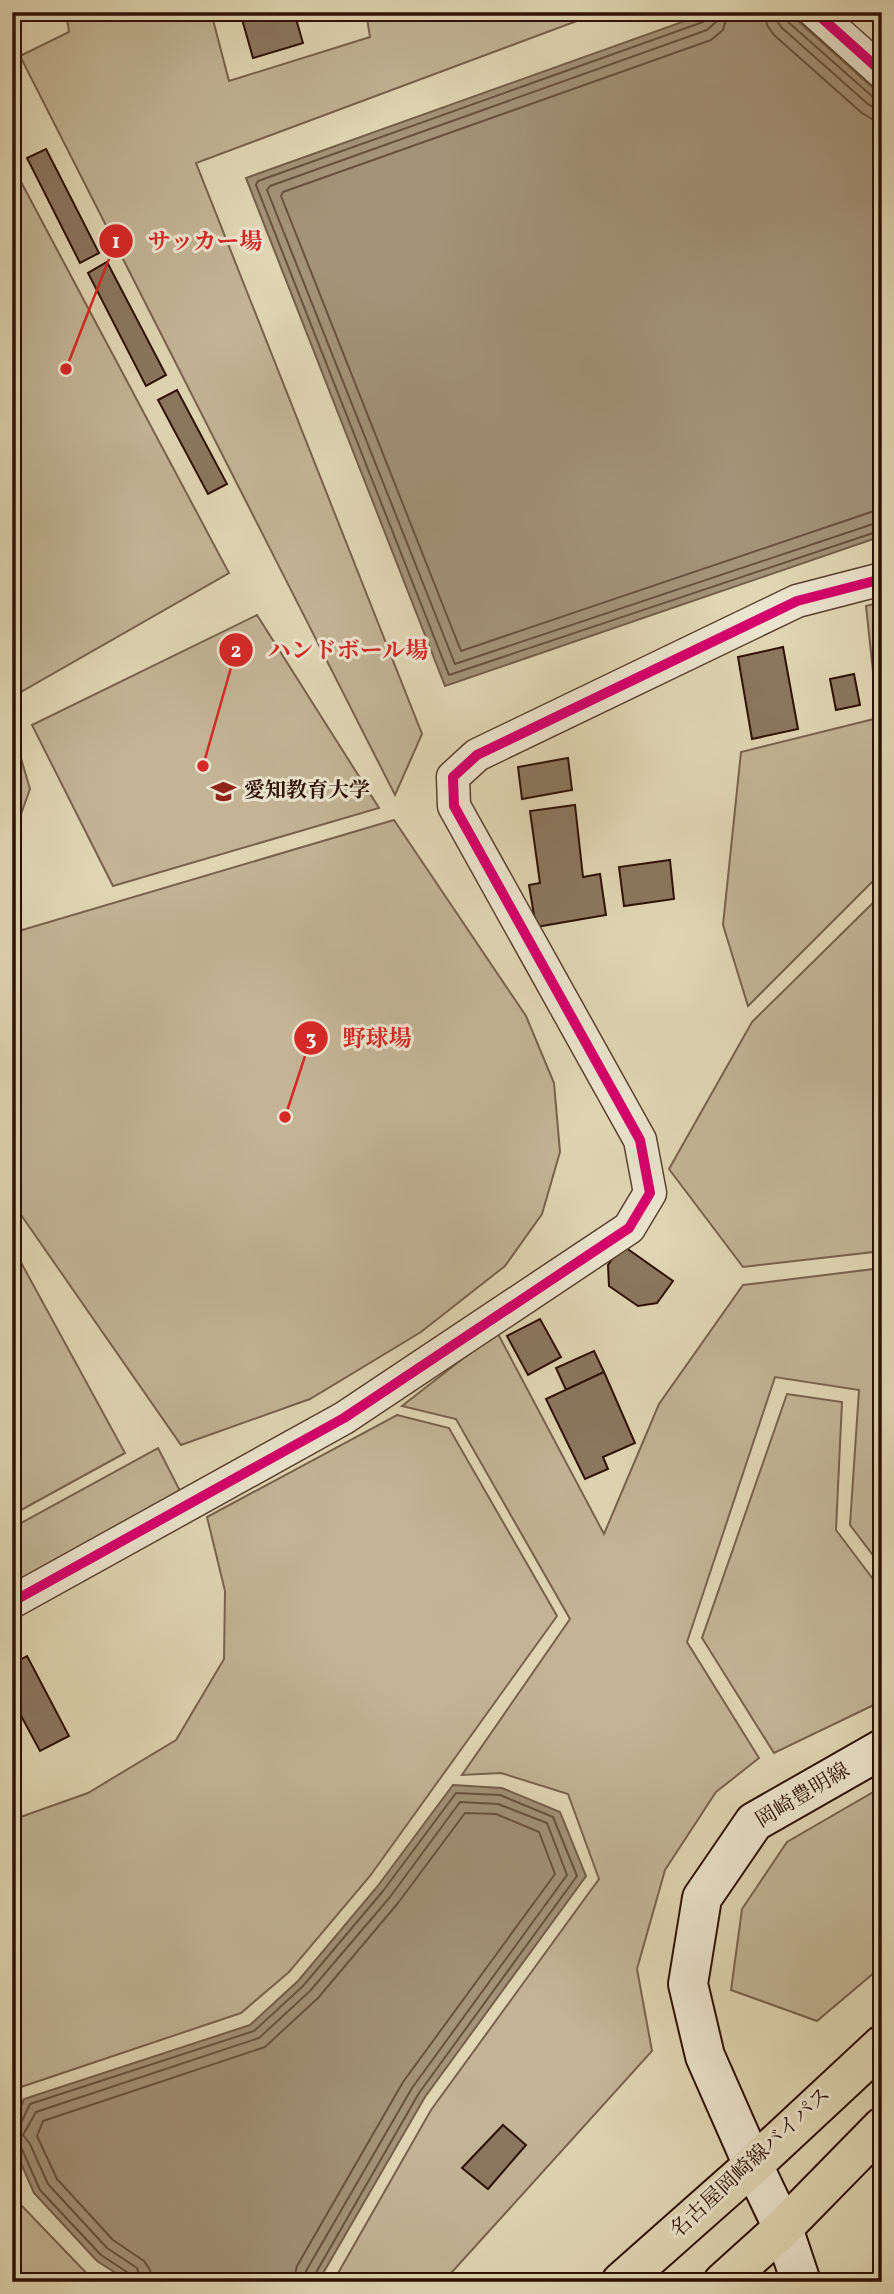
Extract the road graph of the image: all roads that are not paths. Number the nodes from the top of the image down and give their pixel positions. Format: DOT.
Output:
graph roads {
  1 [pos="815,12"];
  2 [pos="882,72"];
  3 [pos="882,579"];
  4 [pos="12,1602"];
  5 [pos="882,1749"];
  6 [pos="882,2045"];
  7 [pos="882,2127"];
  8 [pos="753,2165"];
  9 [pos="783,2228"];
  10 [pos="621,2282"];
  11 [pos="723,2282"];
  12 [pos="801,2282"];
  1 -- 2 [label="street"];
  3 -- 4 [label="street"];
  5 -- 8 [label="main road, 岡崎豊明線"];
  6 -- 8 [label="main road, 名古屋岡崎線バイパス"];
  7 -- 9 [label="main road"];
  8 -- 9 [label="main road, 岡崎豊明線"];
  8 -- 10 [label="main road, 名古屋岡崎線バイパス"];
  9 -- 11 [label="main road"];
  9 -- 12 [label="main road, 岡崎豊明線"];
}
